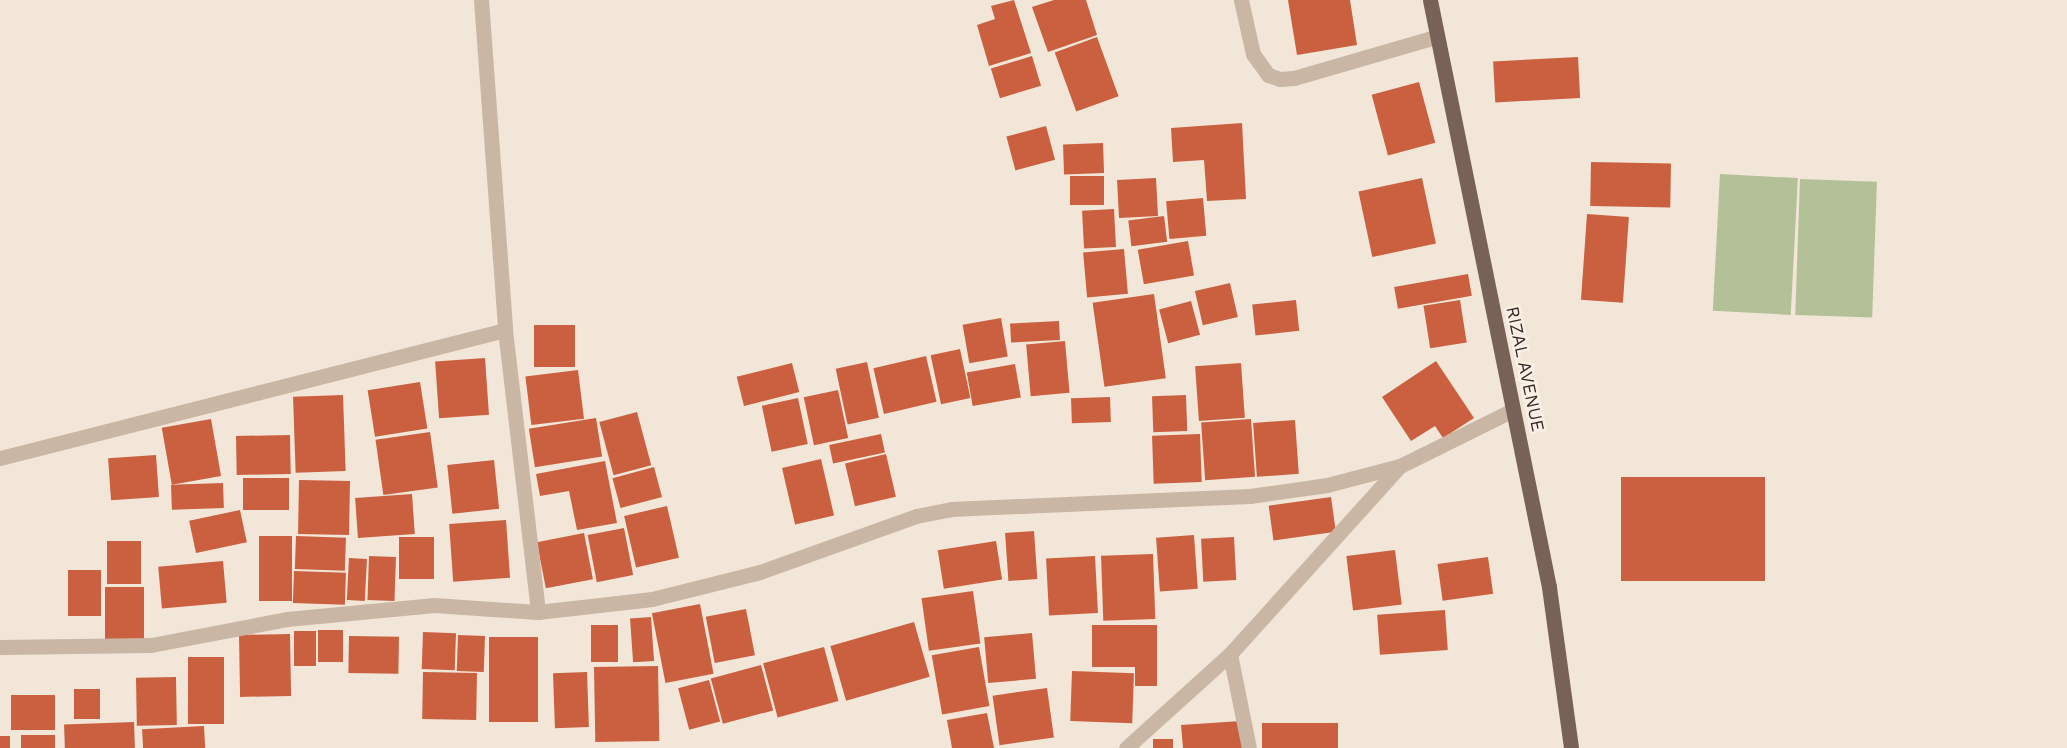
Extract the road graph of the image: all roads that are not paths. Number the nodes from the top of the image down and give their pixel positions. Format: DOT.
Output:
graph roads {
  1 [pos="481,0"];
  2 [pos="1241,0"];
  3 [pos="1430,0"];
  4 [pos="1435,37"];
  5 [pos="505,330"];
  6 [pos="1513,410"];
  7 [pos="0,458"];
  8 [pos="1400,466"];
  9 [pos="538,612"];
  10 [pos="0,647"];
  11 [pos="1230,654"];
  12 [pos="1126,748"];
  13 [pos="1249,748"];
  14 [pos="1571,748"];
  1 -- 5 [label="street"];
  2 -- 4 [label="street"];
  3 -- 4 [label="main road, RIZAL AVENUE"];
  4 -- 6 [label="main road, RIZAL AVENUE"];
  5 -- 7 [label="street"];
  5 -- 9 [label="street"];
  6 -- 8 [label="street"];
  6 -- 14 [label="main road, RIZAL AVENUE"];
  8 -- 9 [label="street"];
  8 -- 11 [label="street"];
  9 -- 10 [label="street"];
  11 -- 12 [label="street"];
  11 -- 13 [label="street"];
}
